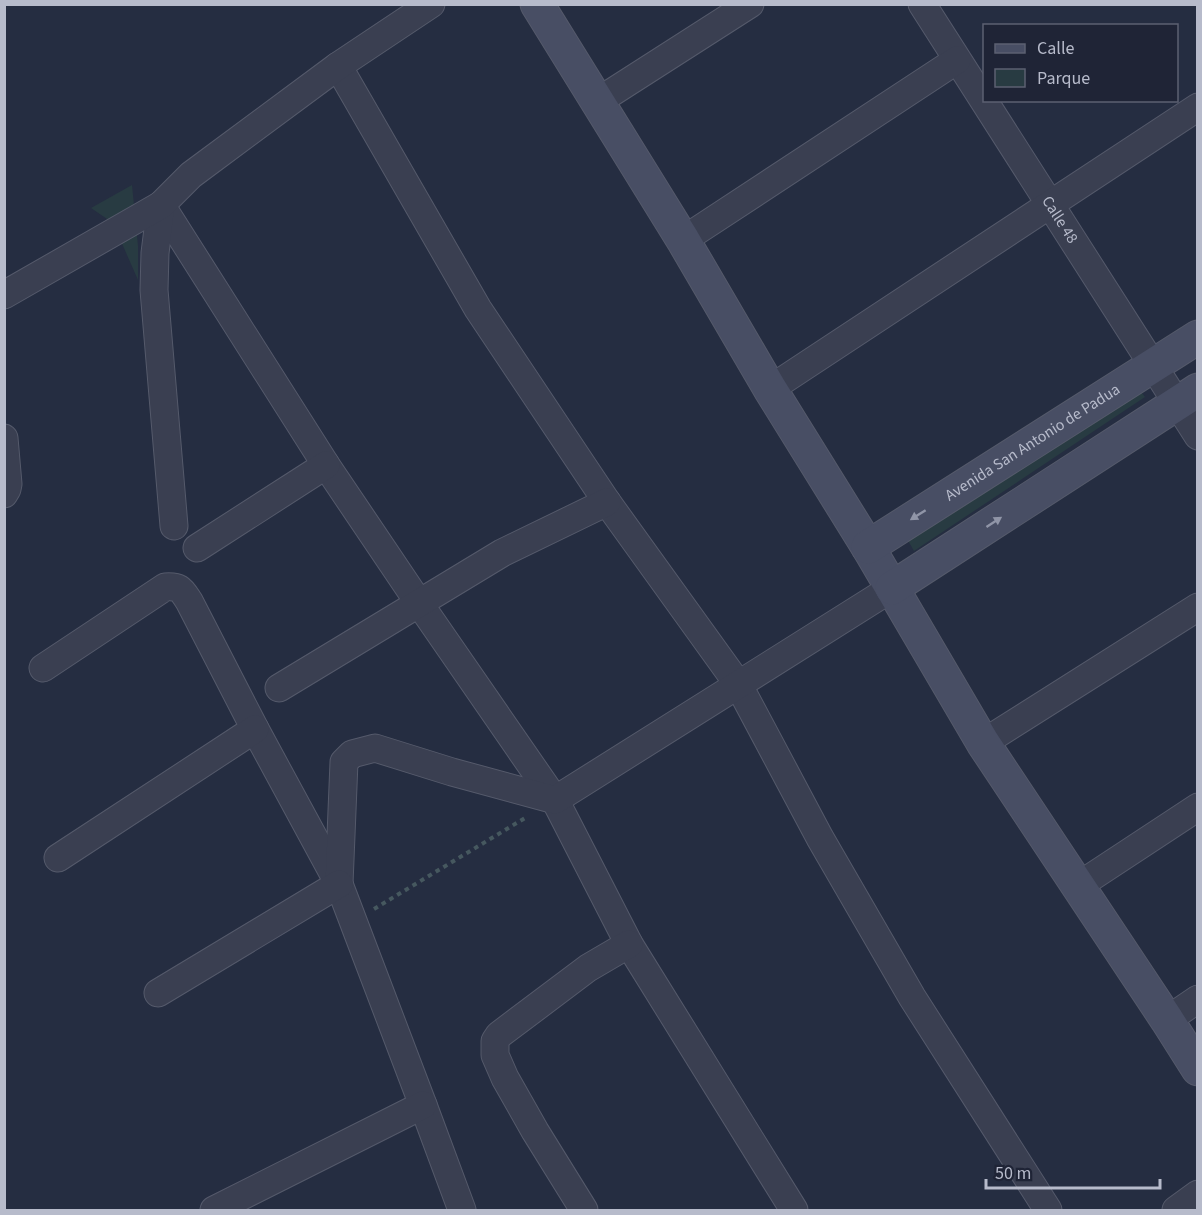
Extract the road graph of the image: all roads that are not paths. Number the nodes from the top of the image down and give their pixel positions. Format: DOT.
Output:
graph roads {
  1 [pos="431,4"];
  2 [pos="537,4"];
  3 [pos="750,4"];
  4 [pos="922,4"];
  5 [pos="957,60"];
  6 [pos="338,66"];
  7 [pos="983,101"];
  8 [pos="597,102"];
  9 [pos="984,102"];
  10 [pos="1197,107"];
  11 [pos="1049,204"];
  12 [pos="160,205"];
  13 [pos="682,240"];
  14 [pos="4,295"];
  15 [pos="1197,337"];
  16 [pos="1153,366"];
  17 [pos="770,389"];
  18 [pos="1187,397"];
  19 [pos="1197,436"];
  20 [pos="4,438"];
  21 [pos="326,465"];
  22 [pos="4,494"];
  23 [pos="607,502"];
  24 [pos="174,526"];
  25 [pos="868,547"];
  26 [pos="197,548"];
  27 [pos="892,588"];
  28 [pos="419,603"];
  29 [pos="1197,607"];
  30 [pos="43,668"];
  31 [pos="738,684"];
  32 [pos="279,688"];
  33 [pos="255,729"];
  34 [pos="983,743"];
  35 [pos="555,800"];
  36 [pos="1197,807"];
  37 [pos="58,858"];
  38 [pos="339,884"];
  39 [pos="1078,886"];
  40 [pos="629,944"];
  41 [pos="159,993"];
  42 [pos="1197,999"];
  43 [pos="1167,1020"];
  44 [pos="1197,1069"];
  45 [pos="423,1105"];
  46 [pos="1197,1194"];
  47 [pos="214,1210"];
  48 [pos="462,1210"];
  49 [pos="584,1210"];
  50 [pos="794,1210"];
  51 [pos="1048,1210"];
  52 [pos="1176,1210"];
  1 -- 6 [label="street"];
  2 -- 8 [label="street"];
  3 -- 8 [label="street"];
  4 -- 5 [label="street, Calle 48"];
  5 -- 7 [label="street, Calle 48"];
  5 -- 13 [label="street"];
  6 -- 12 [label="street"];
  6 -- 23 [label="street"];
  8 -- 13 [label="street"];
  9 -- 11 [label="street, Calle 48"];
  10 -- 11 [label="street"];
  11 -- 16 [label="street, Calle 48"];
  11 -- 17 [label="street"];
  12 -- 14 [label="street"];
  12 -- 21 [label="street"];
  12 -- 24 [label="street"];
  13 -- 17 [label="street"];
  15 -- 16 [label="street, Avenida San Antonio de Padua"];
  16 -- 18 [label="street, Calle 48"];
  16 -- 25 [label="street, Avenida San Antonio de Padua, one-way"];
  17 -- 25 [label="street"];
  18 -- 19 [label="street, Calle 48"];
  27 -- 18 [label="street, one-way"];
  20 -- 22 [label="street"];
  21 -- 26 [label="street"];
  21 -- 28 [label="street"];
  23 -- 28 [label="street"];
  23 -- 31 [label="street"];
  25 -- 27 [label="street"];
  27 -- 31 [label="street"];
  27 -- 34 [label="street"];
  28 -- 32 [label="street"];
  28 -- 35 [label="street"];
  29 -- 34 [label="street"];
  30 -- 33 [label="street"];
  31 -- 35 [label="street"];
  31 -- 51 [label="street"];
  33 -- 37 [label="street"];
  33 -- 38 [label="street"];
  34 -- 39 [label="street"];
  35 -- 38 [label="street"];
  35 -- 40 [label="street"];
  36 -- 39 [label="street"];
  38 -- 41 [label="street"];
  38 -- 45 [label="street"];
  39 -- 43 [label="street"];
  40 -- 49 [label="street"];
  40 -- 50 [label="street"];
  42 -- 43 [label="street"];
  43 -- 44 [label="street"];
  45 -- 47 [label="street"];
  45 -- 48 [label="street"];
  46 -- 52 [label="street"];
}
